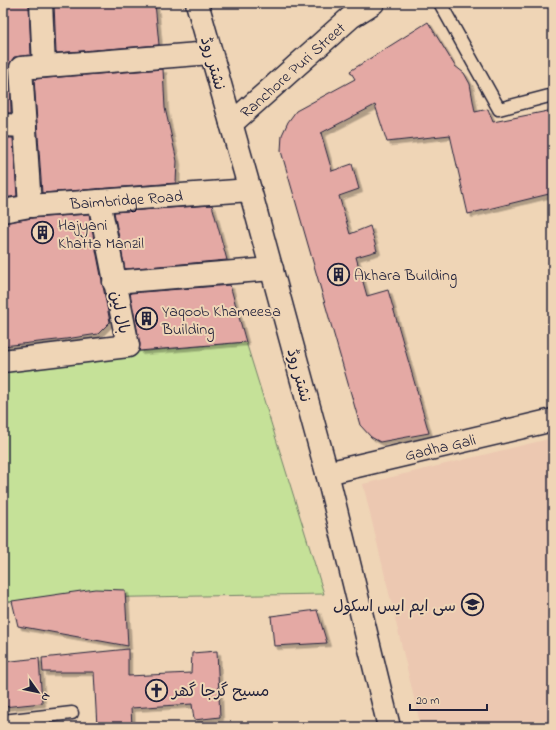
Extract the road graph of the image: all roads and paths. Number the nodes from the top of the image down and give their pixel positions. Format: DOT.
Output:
graph roads {
  1 [pos="41,3"];
  2 [pos="197,3"];
  3 [pos="373,3"];
  4 [pos="440,3"];
  5 [pos="211,53"];
  6 [pos="44,66"];
  7 [pos="553,95"];
  8 [pos="231,124"];
  9 [pos="3,125"];
  10 [pos="25,126"];
  11 [pos="250,190"];
  12 [pos="99,201"];
  13 [pos="30,206"];
  14 [pos="3,210"];
  15 [pos="272,269"];
  16 [pos="114,282"];
  17 [pos="3,361"];
  18 [pos="553,420"];
  19 [pos="327,473"];
  20 [pos="72,713"];
  21 [pos="3,721"];
  22 [pos="389,727"];
  1 -- 6 [label="street"];
  2 -- 5 [label="street, نشتر روڈ"];
  3 -- 8 [label="street, Ranchore Puri Street"];
  4 -- 7 [label="lane"];
  5 -- 6 [label="street"];
  5 -- 8 [label="street, نشتر روڈ"];
  6 -- 10 [label="street"];
  8 -- 11 [label="street, نشتر روڈ"];
  9 -- 10 [label="street"];
  10 -- 13 [label="street"];
  11 -- 12 [label="street, Baimbridge Road"];
  11 -- 15 [label="street, نشتر روڈ"];
  12 -- 13 [label="street, Baimbridge Road"];
  12 -- 16 [label="street, بال لین"];
  13 -- 14 [label="street, Baimbridge Road"];
  15 -- 16 [label="street"];
  15 -- 19 [label="street, نشتر روڈ"];
  16 -- 17 [label="street, بال لین"];
  18 -- 19 [label="street, Gadha Gali"];
  19 -- 22 [label="street, نشتر روڈ"];
  20 -- 21 [label="lane"];
}
